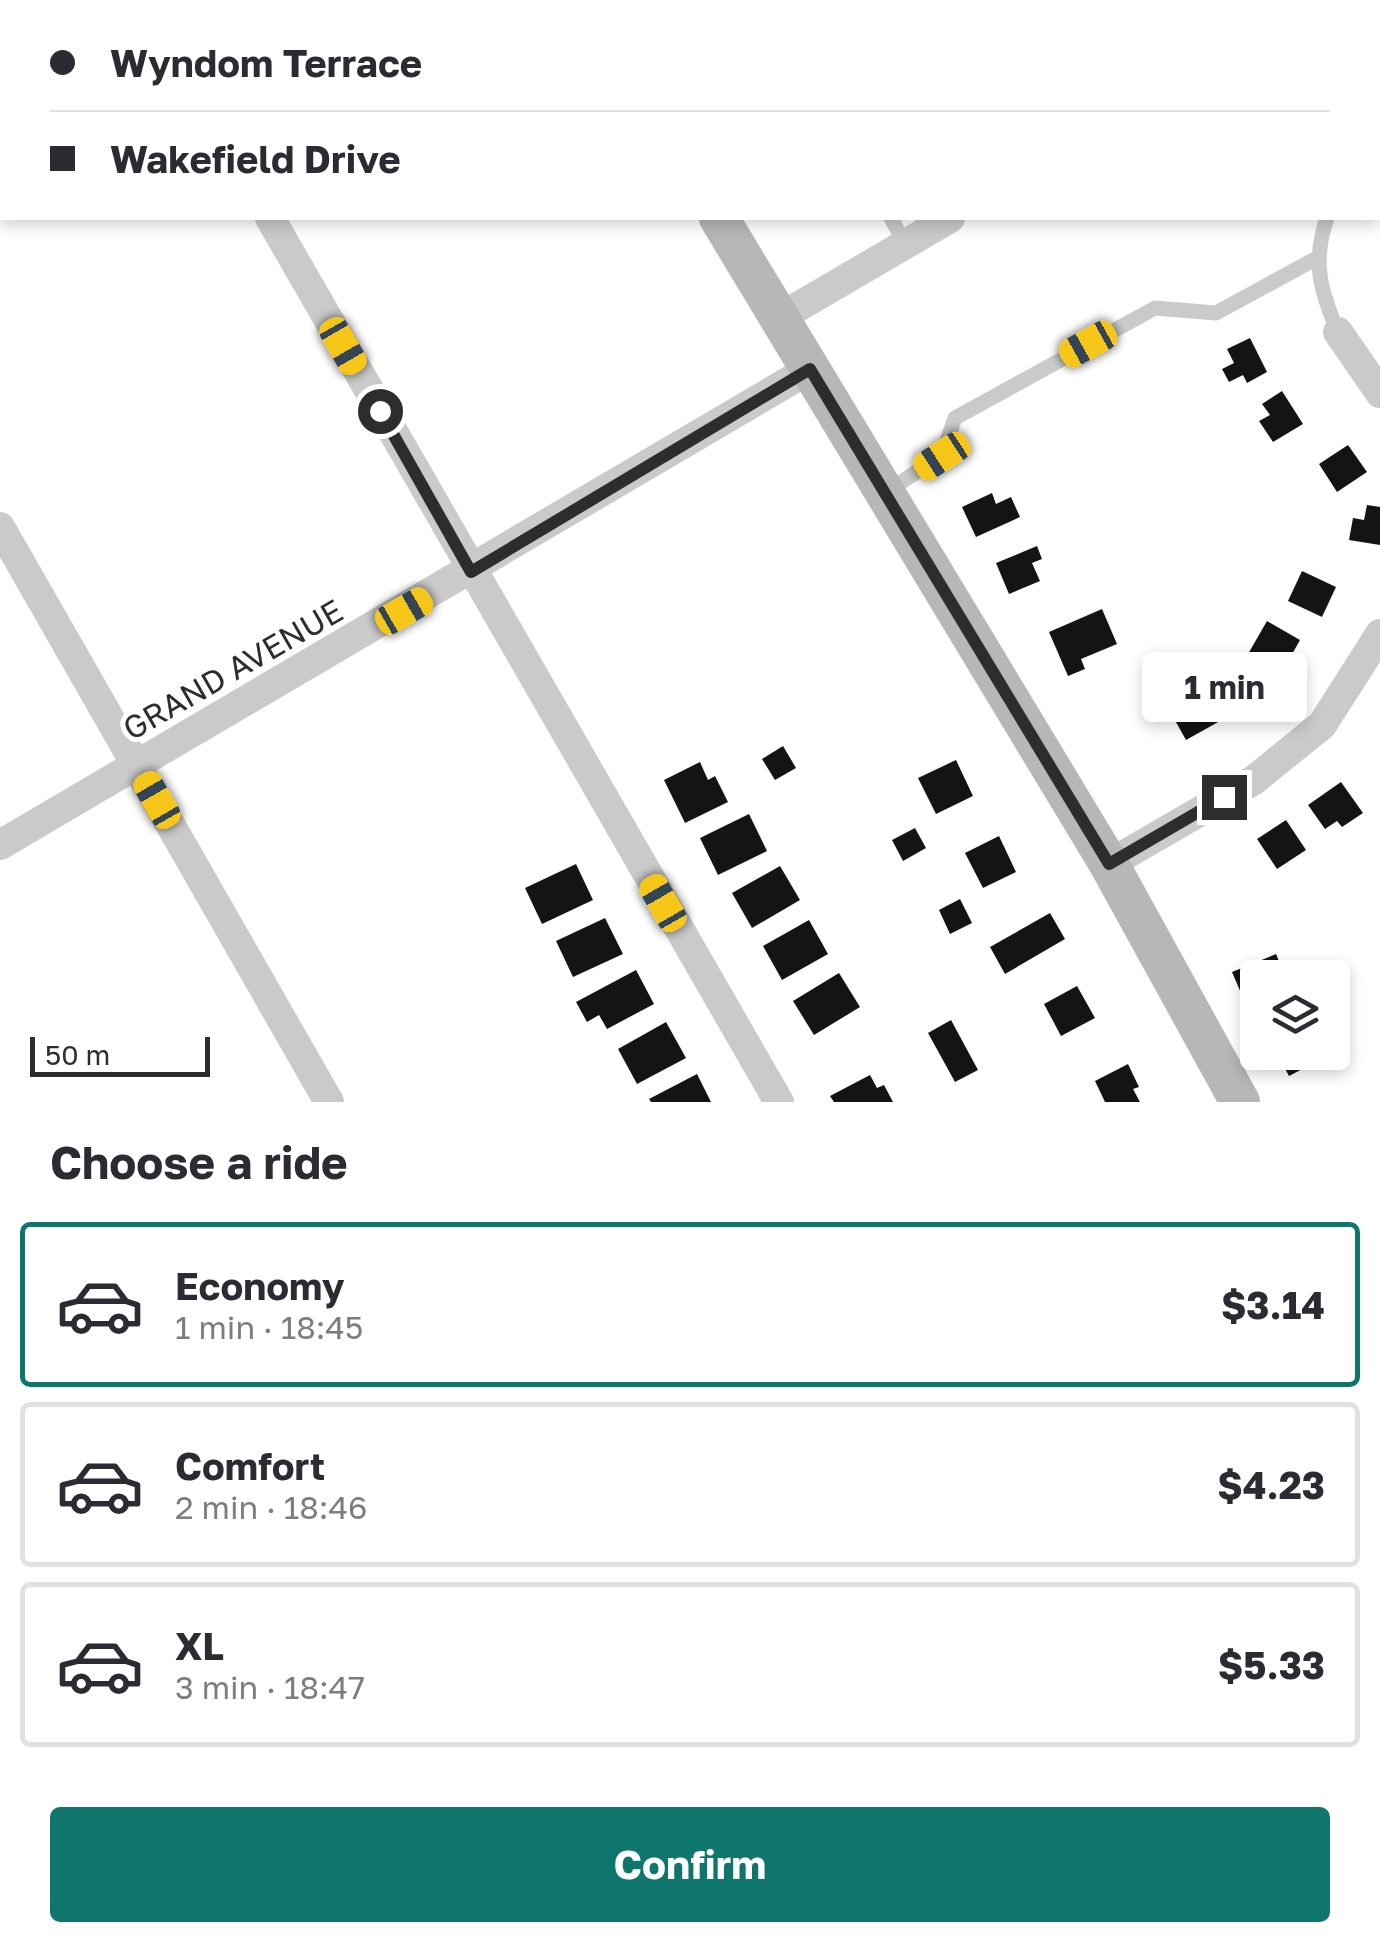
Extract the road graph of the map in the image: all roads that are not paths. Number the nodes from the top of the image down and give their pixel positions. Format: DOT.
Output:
graph roads {
  1 [pos="271,220"];
  2 [pos="720,220"];
  3 [pos="942,220"];
  4 [pos="1326,220"];
  5 [pos="898,231"];
  6 [pos="1317,258"];
  7 [pos="779,318"];
  8 [pos="1338,332"];
  9 [pos="810,369"];
  10 [pos="1380,393"];
  11 [pos="885,494"];
  12 [pos="0,527"];
  13 [pos="471,572"];
  14 [pos="1380,634"];
  15 [pos="138,767"];
  16 [pos="0,845"];
  17 [pos="1109,864"];
  18 [pos="329,1102"];
  19 [pos="779,1102"];
  20 [pos="1240,1102"];
  1 -- 13 [label="street"];
  2 -- 7 [label="street"];
  3 -- 5 [label="street"];
  4 -- 6 [label="lane"];
  5 -- 7 [label="street"];
  6 -- 8 [label="lane"];
  6 -- 11 [label="lane"];
  7 -- 9 [label="street"];
  8 -- 10 [label="street"];
  9 -- 11 [label="street"];
  9 -- 13 [label="street, GRAND AVENUE"];
  11 -- 17 [label="street"];
  12 -- 15 [label="street"];
  13 -- 15 [label="street, GRAND AVENUE"];
  13 -- 19 [label="street"];
  14 -- 17 [label="street"];
  15 -- 16 [label="street, GRAND AVENUE"];
  15 -- 18 [label="street"];
  17 -- 20 [label="street"];
}
